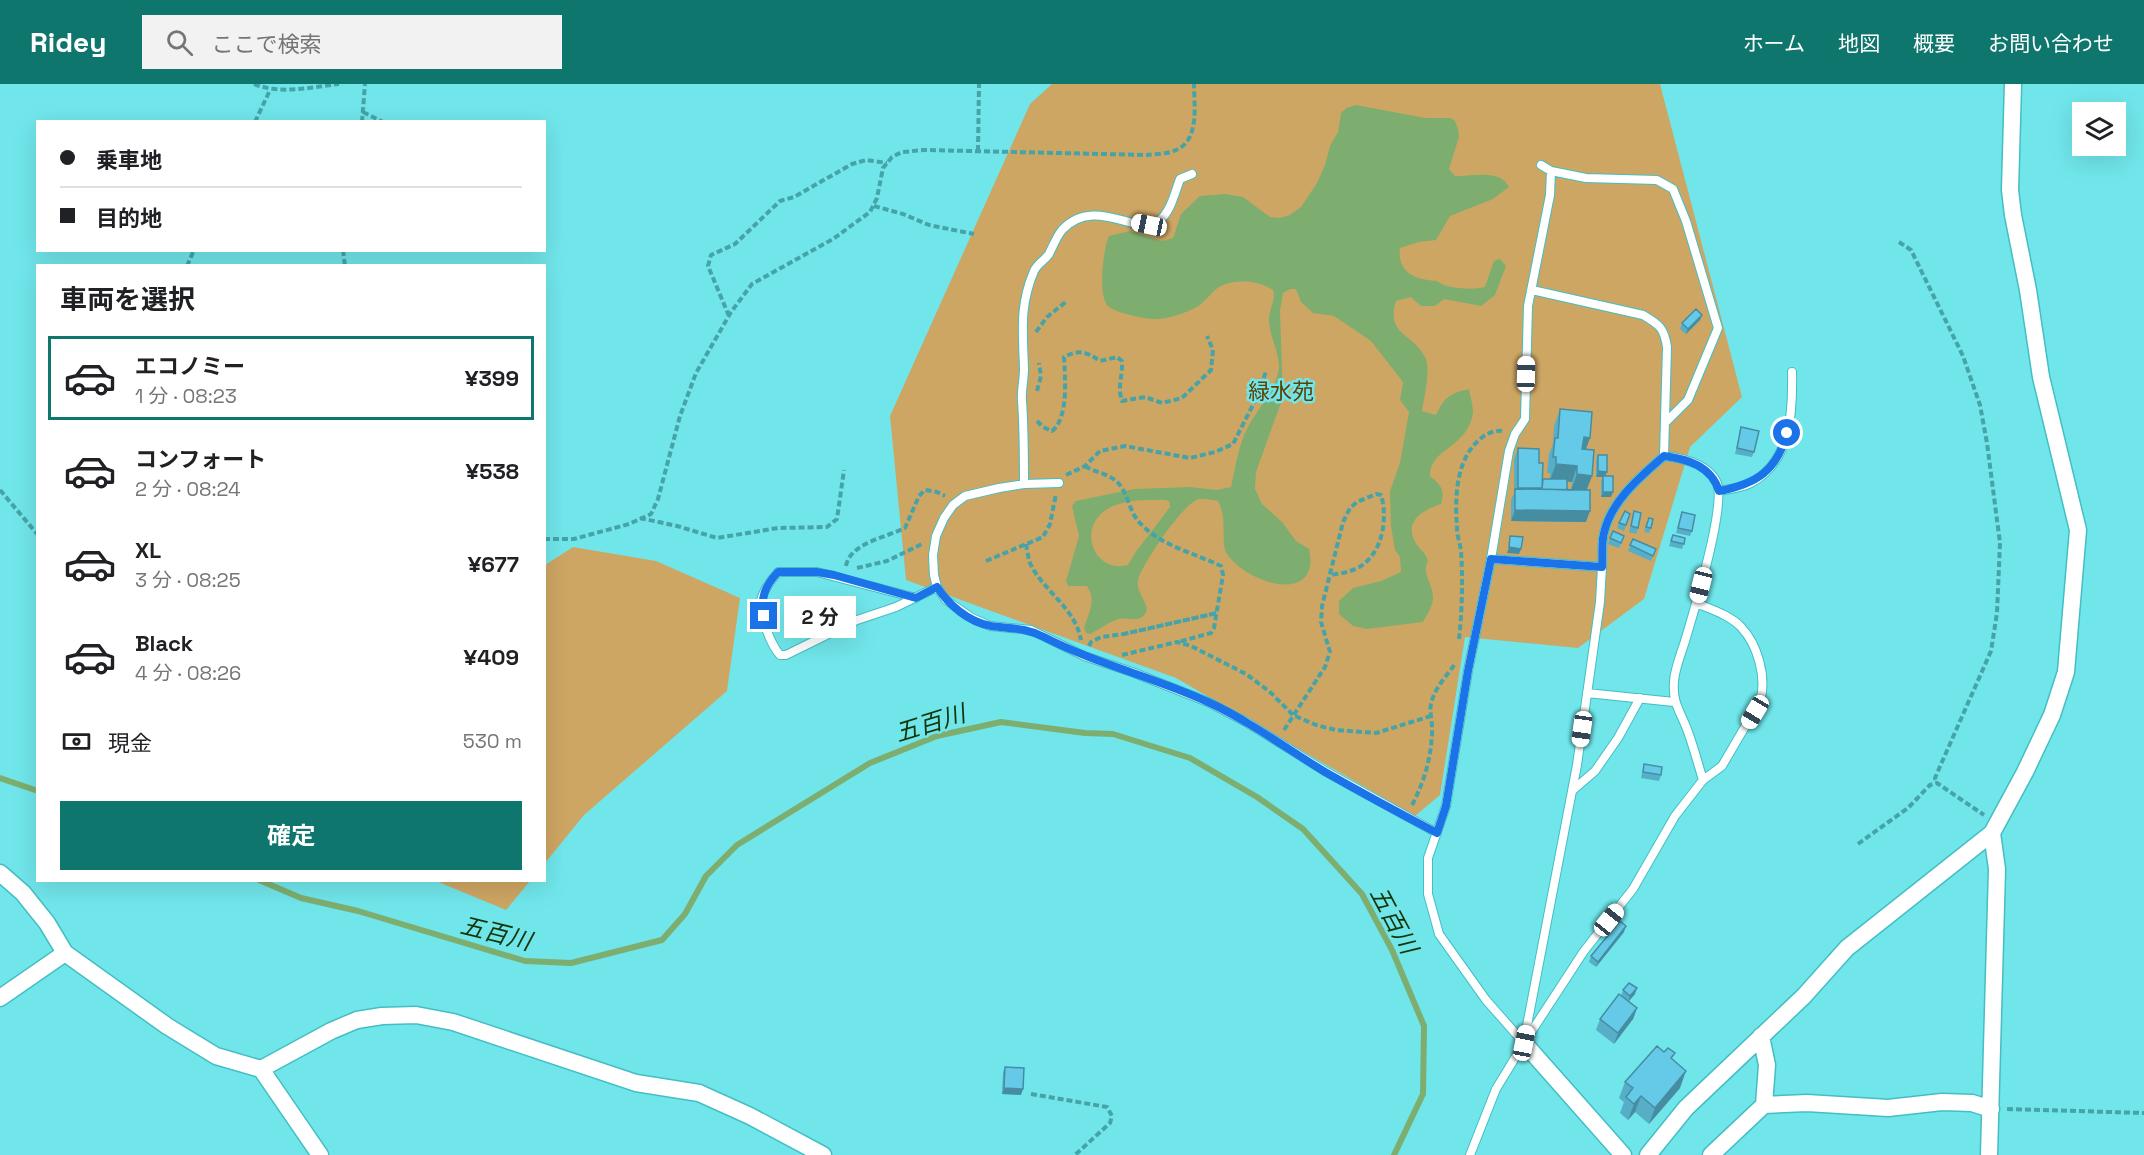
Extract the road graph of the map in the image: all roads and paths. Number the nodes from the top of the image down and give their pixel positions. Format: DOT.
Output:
graph roads {
  1 [pos="254,84"];
  2 [pos="339,84"];
  3 [pos="366,84"];
  4 [pos="980,84"];
  5 [pos="1194,84"];
  6 [pos="2013,84"];
  7 [pos="270,90"];
  8 [pos="363,112"];
  9 [pos="256,120"];
  10 [pos="362,120"];
  11 [pos="379,120"];
  12 [pos="978,151"];
  13 [pos="887,163"];
  14 [pos="1540,165"];
  15 [pos="1551,171"];
  16 [pos="1192,174"];
  17 [pos="874,206"];
  18 [pos="974,234"];
  19 [pos="1899,242"];
  20 [pos="1532,290"];
  21 [pos="1067,301"];
  22 [pos="729,316"];
  23 [pos="1034,336"];
  24 [pos="1207,336"];
  25 [pos="1038,358"];
  26 [pos="1266,370"];
  27 [pos="1792,372"];
  28 [pos="1036,395"];
  29 [pos="1035,418"];
  30 [pos="1665,423"];
  31 [pos="1515,434"];
  32 [pos="1664,456"];
  33 [pos="1085,466"];
  34 [pos="844,470"];
  35 [pos="1059,483"];
  36 [pos="1024,484"];
  37 [pos="0,490"];
  38 [pos="1719,491"];
  39 [pos="957,502"];
  40 [pos="640,518"];
  41 [pos="36,533"];
  42 [pos="936,536"];
  43 [pos="546,539"];
  44 [pos="1026,544"];
  45 [pos="1491,559"];
  46 [pos="986,561"];
  47 [pos="1602,567"];
  48 [pos="1331,575"];
  49 [pos="844,576"];
  50 [pos="937,587"];
  51 [pos="916,598"];
  52 [pos="1696,603"];
  53 [pos="1217,612"];
  54 [pos="1177,642"];
  55 [pos="1458,647"];
  56 [pos="1458,654"];
  57 [pos="1084,656"];
  58 [pos="1101,661"];
  59 [pos="1587,693"];
  60 [pos="1640,698"];
  61 [pos="1674,702"];
  62 [pos="1293,715"];
  63 [pos="1431,716"];
  64 [pos="1278,742"];
  65 [pos="1703,780"];
  66 [pos="1937,783"];
  67 [pos="1573,790"];
  68 [pos="1406,816"];
  69 [pos="1995,828"];
  70 [pos="1437,833"];
  71 [pos="1858,844"];
  72 [pos="0,873"];
  73 [pos="65,953"];
  74 [pos="0,998"];
  75 [pos="1761,1036"];
  76 [pos="1524,1043"];
  77 [pos="261,1069"];
  78 [pos="1031,1094"];
  79 [pos="1764,1105"];
  80 [pos="1991,1109"];
  81 [pos="2144,1113"];
  82 [pos="320,1155"];
  83 [pos="823,1155"];
  84 [pos="1075,1155"];
  85 [pos="1470,1155"];
  86 [pos="1623,1155"];
  87 [pos="1648,1155"];
  88 [pos="1712,1155"];
  89 [pos="1989,1155"];
  1 -- 7 [label="path"];
  2 -- 7 [label="path"];
  3 -- 8 [label="path"];
  4 -- 12 [label="path"];
  5 -- 12 [label="path"];
  6 -- 69 [label="street"];
  7 -- 9 [label="path"];
  8 -- 10 [label="path"];
  8 -- 11 [label="path"];
  12 -- 13 [label="path"];
  13 -- 17 [label="path"];
  13 -- 22 [label="path"];
  14 -- 15 [label="lane"];
  15 -- 20 [label="lane"];
  15 -- 30 [label="lane"];
  16 -- 36 [label="lane"];
  17 -- 18 [label="path"];
  17 -- 22 [label="path"];
  19 -- 66 [label="path"];
  20 -- 30 [label="lane"];
  20 -- 31 [label="lane"];
  21 -- 23 [label="path"];
  22 -- 40 [label="path"];
  24 -- 29 [label="path"];
  25 -- 28 [label="path"];
  26 -- 33 [label="path"];
  27 -- 38 [label="lane"];
  30 -- 32 [label="lane"];
  31 -- 45 [label="lane"];
  31 -- 55 [label="path"];
  32 -- 38 [label="lane"];
  32 -- 47 [label="lane"];
  33 -- 35 [label="path"];
  33 -- 53 [label="path"];
  34 -- 40 [label="path"];
  35 -- 36 [label="lane"];
  35 -- 44 [label="path"];
  36 -- 39 [label="lane"];
  37 -- 41 [label="path"];
  38 -- 52 [label="lane"];
  39 -- 42 [label="lane"];
  39 -- 49 [label="path"];
  40 -- 43 [label="path"];
  42 -- 49 [label="path"];
  42 -- 50 [label="lane"];
  44 -- 46 [label="path"];
  44 -- 57 [label="path"];
  45 -- 47 [label="lane"];
  45 -- 70 [label="lane"];
  47 -- 59 [label="lane"];
  48 -- 48 [label="path"];
  48 -- 62 [label="path"];
  49 -- 51 [label="lane"];
  49 -- 51 [label="lane"];
  50 -- 51 [label="lane"];
  50 -- 57 [label="lane"];
  52 -- 61 [label="lane"];
  52 -- 65 [label="lane"];
  53 -- 54 [label="path"];
  53 -- 57 [label="path"];
  54 -- 58 [label="path"];
  54 -- 62 [label="path"];
  56 -- 63 [label="path"];
  57 -- 58 [label="lane"];
  58 -- 64 [label="lane"];
  59 -- 60 [label="lane"];
  59 -- 67 [label="lane"];
  60 -- 61 [label="lane"];
  60 -- 67 [label="lane"];
  61 -- 65 [label="lane"];
  62 -- 63 [label="path"];
  62 -- 64 [label="path"];
  63 -- 68 [label="path"];
  64 -- 68 [label="lane"];
  65 -- 76 [label="lane"];
  66 -- 69 [label="path"];
  66 -- 71 [label="path"];
  67 -- 76 [label="lane"];
  68 -- 70 [label="lane"];
  69 -- 75 [label="street"];
  69 -- 80 [label="street"];
  70 -- 76 [label="lane"];
  72 -- 73 [label="street"];
  73 -- 74 [label="street"];
  73 -- 77 [label="street"];
  75 -- 79 [label="street"];
  75 -- 87 [label="street"];
  76 -- 85 [label="lane"];
  76 -- 86 [label="street"];
  77 -- 82 [label="street"];
  77 -- 83 [label="street"];
  78 -- 84 [label="path"];
  79 -- 80 [label="street"];
  79 -- 88 [label="street"];
  80 -- 81 [label="path"];
  80 -- 89 [label="street"];
}
